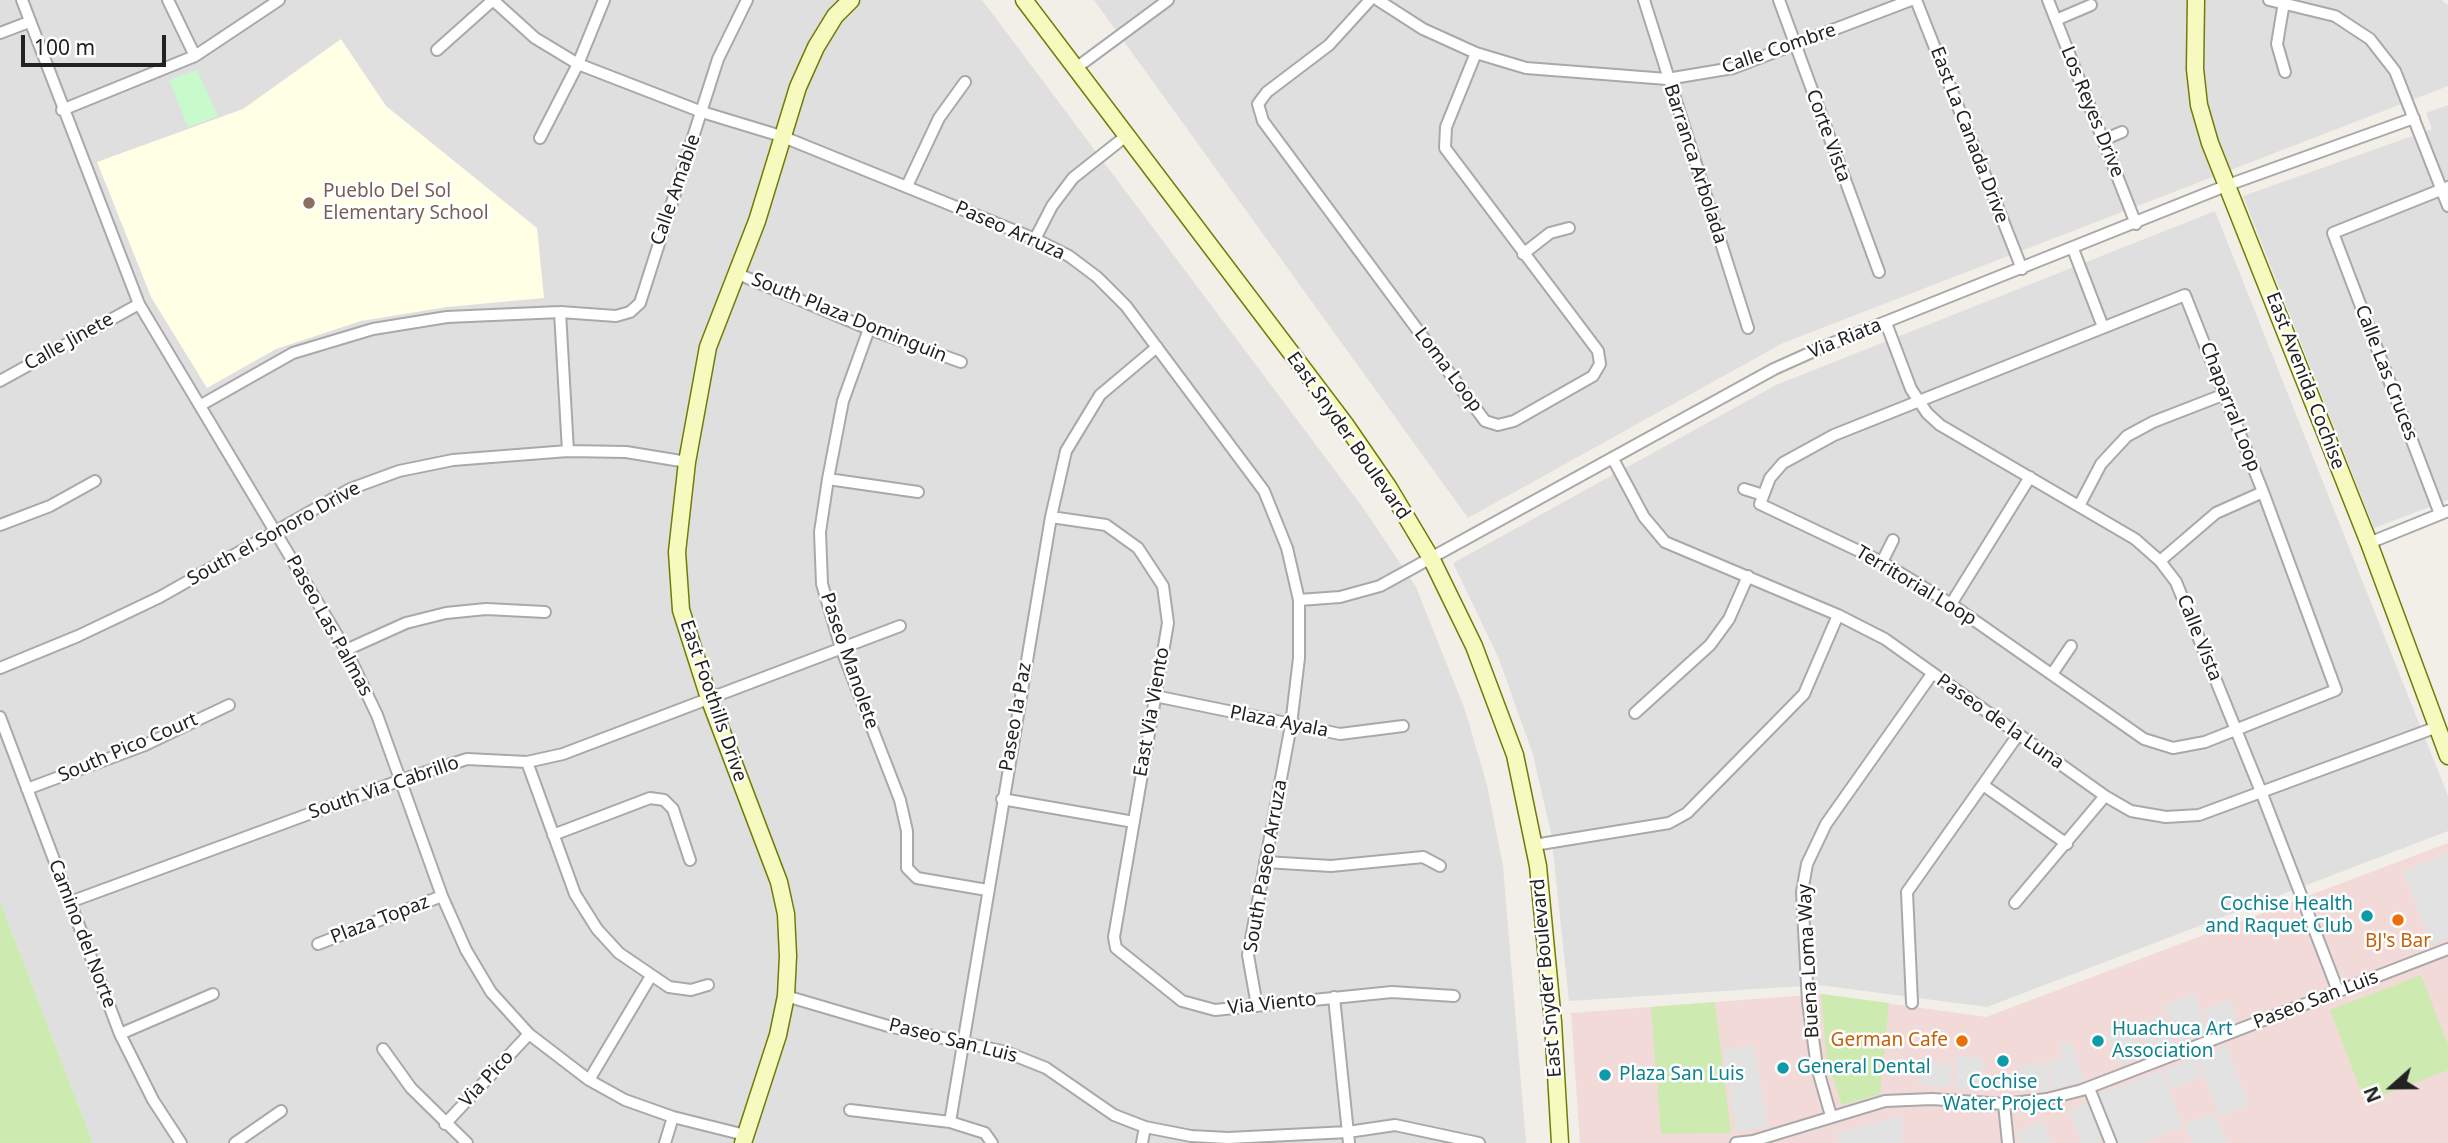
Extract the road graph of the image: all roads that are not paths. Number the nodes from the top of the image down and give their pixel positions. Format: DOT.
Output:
graph roads {
  1 [pos="22,0"];
  2 [pos="168,0"];
  3 [pos="279,0"];
  4 [pos="493,0"];
  5 [pos="604,0"];
  6 [pos="747,0"];
  7 [pos="852,0"];
  8 [pos="1024,0"];
  9 [pos="1168,0"];
  10 [pos="1370,0"];
  11 [pos="1378,0"];
  12 [pos="1644,0"];
  13 [pos="1779,0"];
  14 [pos="1914,0"];
  15 [pos="2048,0"];
  16 [pos="2196,0"];
  17 [pos="2269,0"];
  18 [pos="2284,2"];
  19 [pos="2091,5"];
  20 [pos="2056,20"];
  21 [pos="29,22"];
  22 [pos="0,33"];
  23 [pos="1795,46"];
  24 [pos="437,50"];
  25 [pos="1476,53"];
  26 [pos="195,56"];
  27 [pos="578,64"];
  28 [pos="1076,68"];
  29 [pos="2285,72"];
  30 [pos="1667,79"];
  31 [pos="965,82"];
  32 [pos="62,110"];
  33 [pos="702,112"];
  34 [pos="2414,118"];
  35 [pos="2122,132"];
  36 [pos="781,136"];
  37 [pos="1126,136"];
  38 [pos="540,138"];
  39 [pos="2103,139"];
  40 [pos="2228,185"];
  41 [pos="907,186"];
  42 [pos="2445,188"];
  43 [pos="2448,206"];
  44 [pos="2136,223"];
  45 [pos="1569,229"];
  46 [pos="1035,239"];
  47 [pos="2073,250"];
  48 [pos="1523,254"];
  49 [pos="2022,269"];
  50 [pos="1879,272"];
  51 [pos="738,274"];
  52 [pos="139,304"];
  53 [pos="560,313"];
  54 [pos="1886,323"];
  55 [pos="2103,327"];
  56 [pos="1748,328"];
  57 [pos="869,329"];
  58 [pos="1157,346"];
  59 [pos="961,362"];
  60 [pos="0,381"];
  61 [pos="2225,394"];
  62 [pos="1917,402"];
  63 [pos="201,405"];
  64 [pos="568,451"];
  65 [pos="1614,459"];
  66 [pos="687,462"];
  67 [pos="2030,477"];
  68 [pos="828,478"];
  69 [pos="95,481"];
  70 [pos="1744,489"];
  71 [pos="918,492"];
  72 [pos="2263,492"];
  73 [pos="1763,495"];
  74 [pos="2079,506"];
  75 [pos="2444,512"];
  76 [pos="1051,517"];
  77 [pos="0,525"];
  78 [pos="275,529"];
  79 [pos="1893,540"];
  80 [pos="2369,543"];
  81 [pos="1432,561"];
  82 [pos="2160,561"];
  83 [pos="1882,562"];
  84 [pos="1748,576"];
  85 [pos="1299,600"];
  86 [pos="1951,604"];
  87 [pos="545,611"];
  88 [pos="1838,615"];
  89 [pos="900,626"];
  90 [pos="2071,646"];
  91 [pos="841,648"];
  92 [pos="346,650"];
  93 [pos="0,668"];
  94 [pos="1932,674"];
  95 [pos="2052,674"];
  96 [pos="1155,696"];
  97 [pos="709,698"];
  98 [pos="229,705"];
  99 [pos="1635,713"];
  100 [pos="0,717"];
  101 [pos="1291,725"];
  102 [pos="1403,726"];
  103 [pos="2437,727"];
  104 [pos="2237,730"];
  105 [pos="2018,735"];
  106 [pos="2448,756"];
  107 [pos="527,762"];
  108 [pos="401,780"];
  109 [pos="1983,785"];
  110 [pos="27,789"];
  111 [pos="2262,793"];
  112 [pos="2105,796"];
  113 [pos="1002,799"];
  114 [pos="1134,822"];
  115 [pos="553,835"];
  116 [pos="2067,844"];
  117 [pos="1534,845"];
  118 [pos="690,860"];
  119 [pos="1265,862"];
  120 [pos="1440,866"];
  121 [pos="987,890"];
  122 [pos="442,896"];
  123 [pos="70,902"];
  124 [pos="2015,903"];
  125 [pos="318,944"];
  126 [pos="2448,949"];
  127 [pos="1139,968"];
  128 [pos="651,976"];
  129 [pos="708,985"];
  130 [pos="2338,991"];
  131 [pos="214,994"];
  132 [pos="786,996"];
  133 [pos="1454,996"];
  134 [pos="1334,997"];
  135 [pos="1912,1003"];
  136 [pos="1257,1006"];
  137 [pos="120,1034"];
  138 [pos="530,1034"];
  139 [pos="962,1040"];
  140 [pos="383,1049"];
  141 [pos="589,1080"];
  142 [pos="2089,1088"];
  143 [pos="2004,1104"];
  144 [pos="850,1110"];
  145 [pos="281,1111"];
  146 [pos="1831,1116"];
  147 [pos="673,1117"];
  148 [pos="950,1122"];
  149 [pos="445,1124"];
  150 [pos="1145,1127"];
  151 [pos="1349,1137"];
  152 [pos="744,1139"];
  153 [pos="991,1142"];
  154 [pos="181,1143"];
  155 [pos="235,1143"];
  156 [pos="467,1143"];
  157 [pos="665,1143"];
  158 [pos="1142,1143"];
  159 [pos="1479,1143"];
  160 [pos="1560,1143"];
  161 [pos="1736,1143"];
  162 [pos="2008,1143"];
  163 [pos="2110,1143"];
  1 -- 21 [label="street, Paseo Las Palmas"];
  2 -- 26 [label="street"];
  3 -- 26 [label="street"];
  4 -- 24 [label="street"];
  4 -- 27 [label="street, Paseo Arruza"];
  5 -- 27 [label="street"];
  6 -- 33 [label="street, Calle Amable"];
  7 -- 36 [label="street, East Foothills Drive"];
  8 -- 28 [label="street, East Snyder Boulevard"];
  9 -- 28 [label="street"];
  10 -- 48 [label="street, Loma Loop"];
  11 -- 25 [label="street, Calle Combre"];
  12 -- 30 [label="street, Barranca Arbolada"];
  13 -- 23 [label="street, Corte Vista"];
  14 -- 23 [label="street, Calle Combre"];
  14 -- 49 [label="street, East La Canada Drive"];
  15 -- 20 [label="street, Los Reyes Drive"];
  16 -- 40 [label="street, East Avenida Cochise"];
  17 -- 18 [label="street"];
  18 -- 29 [label="street"];
  18 -- 34 [label="street"];
  19 -- 20 [label="street"];
  20 -- 39 [label="street, Los Reyes Drive"];
  21 -- 22 [label="street"];
  21 -- 32 [label="street, Paseo Las Palmas"];
  23 -- 30 [label="street, Calle Combre"];
  23 -- 50 [label="street, Corte Vista"];
  25 -- 30 [label="street, Calle Combre"];
  25 -- 48 [label="street, Loma Loop"];
  26 -- 32 [label="street"];
  27 -- 33 [label="street, Paseo Arruza"];
  27 -- 38 [label="street"];
  28 -- 37 [label="street, East Snyder Boulevard"];
  30 -- 56 [label="street, Barranca Arbolada"];
  31 -- 41 [label="street"];
  32 -- 52 [label="street, Paseo Las Palmas"];
  33 -- 36 [label="street, Paseo Arruza"];
  33 -- 53 [label="street, Calle Amable"];
  34 -- 40 [label="street, Via Riata"];
  34 -- 42 [label="street"];
  35 -- 39 [label="street"];
  36 -- 41 [label="street, Paseo Arruza"];
  36 -- 51 [label="street, East Foothills Drive"];
  37 -- 46 [label="street"];
  37 -- 81 [label="street, East Snyder Boulevard"];
  39 -- 44 [label="street, Los Reyes Drive"];
  40 -- 44 [label="street, Via Riata"];
  40 -- 80 [label="street, East Avenida Cochise"];
  41 -- 46 [label="street, Paseo Arruza"];
  42 -- 43 [label="street"];
  42 -- 75 [label="street, Calle Las Cruces"];
  44 -- 47 [label="street, Via Riata"];
  45 -- 48 [label="street"];
  46 -- 58 [label="street, Paseo Arruza"];
  47 -- 49 [label="street, Via Riata"];
  47 -- 55 [label="street"];
  49 -- 54 [label="street, Via Riata"];
  51 -- 57 [label="street, South Plaza Dominguin"];
  51 -- 66 [label="street, East Foothills Drive"];
  52 -- 60 [label="street, Calle Jinete"];
  52 -- 63 [label="street, Paseo Las Palmas"];
  53 -- 63 [label="street, Calle Amable"];
  53 -- 64 [label="street"];
  54 -- 62 [label="street, Calle Vista"];
  54 -- 65 [label="street, Via Riata"];
  55 -- 61 [label="street, Chaparral Loop"];
  55 -- 62 [label="street, Chaparral Loop"];
  57 -- 59 [label="street, South Plaza Dominguin"];
  57 -- 68 [label="street, Paseo Manolete"];
  58 -- 76 [label="street, Paseo la Paz"];
  58 -- 85 [label="street, Paseo Arruza"];
  61 -- 72 [label="street, Chaparral Loop"];
  61 -- 74 [label="street"];
  62 -- 67 [label="street, Calle Vista"];
  62 -- 73 [label="street"];
  63 -- 78 [label="street, Paseo Las Palmas"];
  64 -- 66 [label="street, South el Sonoro Drive"];
  64 -- 78 [label="street, South el Sonoro Drive"];
  65 -- 81 [label="street, Via Riata"];
  65 -- 84 [label="street, Paseo de la Luna"];
  66 -- 97 [label="street, East Foothills Drive"];
  67 -- 74 [label="street, Calle Vista"];
  67 -- 86 [label="street"];
  68 -- 71 [label="street"];
  68 -- 91 [label="street, Paseo Manolete"];
  69 -- 77 [label="street"];
  70 -- 73 [label="street"];
  72 -- 82 [label="street"];
  72 -- 104 [label="street, Chaparral Loop"];
  73 -- 83 [label="street, Territorial Loop"];
  74 -- 82 [label="street, Calle Vista"];
  75 -- 80 [label="street"];
  76 -- 96 [label="street, East Via Viento"];
  76 -- 113 [label="street, Paseo la Paz"];
  78 -- 92 [label="street, Paseo Las Palmas"];
  78 -- 93 [label="street, South el Sonoro Drive"];
  79 -- 83 [label="street"];
  80 -- 103 [label="street, East Avenida Cochise"];
  81 -- 85 [label="street, Via Riata"];
  81 -- 117 [label="street, East Snyder Boulevard"];
  82 -- 104 [label="street, Calle Vista"];
  83 -- 86 [label="street, Territorial Loop"];
  84 -- 88 [label="street, Paseo de la Luna"];
  84 -- 99 [label="street"];
  85 -- 101 [label="street, Paseo Arruza"];
  86 -- 95 [label="street, Territorial Loop"];
  87 -- 92 [label="street"];
  88 -- 94 [label="street, Paseo de la Luna"];
  88 -- 117 [label="street"];
  89 -- 91 [label="street, South Via Cabrillo"];
  90 -- 95 [label="street"];
  91 -- 97 [label="street, South Via Cabrillo"];
  91 -- 121 [label="street, Paseo Manolete"];
  92 -- 108 [label="street, Paseo Las Palmas"];
  94 -- 105 [label="street, Paseo de la Luna"];
  94 -- 146 [label="street, Buena Loma Way"];
  95 -- 104 [label="street, Territorial Loop"];
  96 -- 101 [label="street, Plaza Ayala"];
  96 -- 114 [label="street, East Via Viento"];
  97 -- 107 [label="street, South Via Cabrillo"];
  97 -- 132 [label="street, East Foothills Drive"];
  98 -- 110 [label="street, South Pico Court"];
  100 -- 110 [label="street, Camino del Norte"];
  101 -- 102 [label="street, Plaza Ayala"];
  101 -- 119 [label="street, South Paseo Arruza"];
  103 -- 106 [label="street, East Avenida Cochise"];
  103 -- 111 [label="street, Paseo de la Luna"];
  104 -- 111 [label="street, Calle Vista"];
  105 -- 109 [label="street"];
  105 -- 112 [label="street, Paseo de la Luna"];
  107 -- 108 [label="street, South Via Cabrillo"];
  107 -- 115 [label="street"];
  108 -- 122 [label="street, Paseo Las Palmas"];
  108 -- 123 [label="street, South Via Cabrillo"];
  109 -- 116 [label="street"];
  109 -- 135 [label="street"];
  110 -- 123 [label="street, Camino del Norte"];
  111 -- 112 [label="street, Paseo de la Luna"];
  111 -- 130 [label="street, Calle Vista"];
  112 -- 116 [label="street"];
  113 -- 114 [label="street"];
  113 -- 121 [label="street, Paseo la Paz"];
  114 -- 127 [label="street, East Via Viento"];
  115 -- 118 [label="street"];
  115 -- 128 [label="street"];
  116 -- 124 [label="street"];
  117 -- 160 [label="street, East Snyder Boulevard"];
  119 -- 120 [label="street"];
  119 -- 136 [label="street, South Paseo Arruza"];
  121 -- 139 [label="street, Paseo la Paz"];
  122 -- 125 [label="street, Plaza Topaz"];
  122 -- 138 [label="street, Paseo Las Palmas"];
  123 -- 137 [label="street, Camino del Norte"];
  126 -- 130 [label="street, Paseo San Luis"];
  127 -- 136 [label="street, Via Viento"];
  128 -- 129 [label="street"];
  128 -- 141 [label="street"];
  130 -- 142 [label="street, Paseo San Luis"];
  131 -- 137 [label="street"];
  132 -- 139 [label="street, Paseo San Luis"];
  132 -- 152 [label="street, East Foothills Drive"];
  133 -- 134 [label="street, Via Viento"];
  134 -- 136 [label="street, Via Viento"];
  134 -- 151 [label="street"];
  137 -- 154 [label="street, Camino del Norte"];
  138 -- 141 [label="street, Paseo Las Palmas"];
  138 -- 149 [label="street, Via Pico"];
  139 -- 148 [label="street, Paseo la Paz"];
  139 -- 150 [label="street, Paseo San Luis"];
  140 -- 149 [label="street"];
  141 -- 147 [label="street, Paseo Las Palmas"];
  142 -- 143 [label="street, Paseo San Luis"];
  142 -- 163 [label="street"];
  143 -- 146 [label="street, Paseo San Luis"];
  143 -- 162 [label="street"];
  144 -- 148 [label="street"];
  145 -- 155 [label="street"];
  146 -- 161 [label="street, Paseo San Luis"];
  147 -- 152 [label="street, Paseo Las Palmas"];
  147 -- 157 [label="street"];
  148 -- 153 [label="street"];
  149 -- 156 [label="street"];
  150 -- 151 [label="street, Paseo San Luis"];
  150 -- 158 [label="street"];
  151 -- 159 [label="street, Paseo San Luis"];
}
